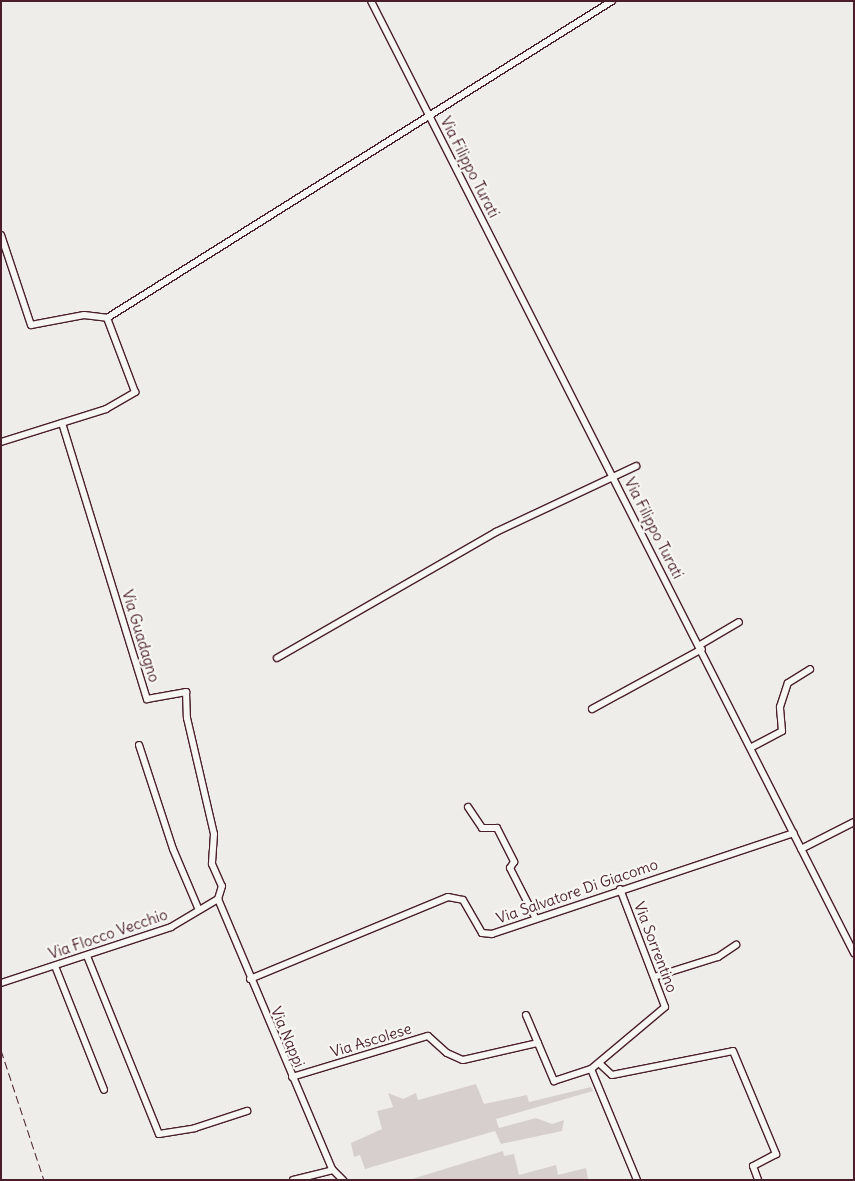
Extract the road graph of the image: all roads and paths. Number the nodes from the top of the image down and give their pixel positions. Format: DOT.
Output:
graph roads {
  1 [pos="371,1"];
  2 [pos="612,1"];
  3 [pos="430,116"];
  4 [pos="1,235"];
  5 [pos="107,318"];
  6 [pos="62,422"];
  7 [pos="1,442"];
  8 [pos="636,466"];
  9 [pos="614,477"];
  10 [pos="739,622"];
  11 [pos="701,647"];
  12 [pos="277,658"];
  13 [pos="810,669"];
  14 [pos="592,709"];
  15 [pos="139,745"];
  16 [pos="752,747"];
  17 [pos="468,807"];
  18 [pos="854,822"];
  19 [pos="794,833"];
  20 [pos="802,849"];
  21 [pos="620,889"];
  22 [pos="218,899"];
  23 [pos="198,908"];
  24 [pos="536,919"];
  25 [pos="736,945"];
  26 [pos="854,953"];
  27 [pos="87,956"];
  28 [pos="55,966"];
  29 [pos="654,977"];
  30 [pos="250,979"];
  31 [pos="1,983"];
  32 [pos="526,1015"];
  33 [pos="538,1043"];
  34 [pos="600,1064"];
  35 [pos="591,1069"];
  36 [pos="292,1077"];
  37 [pos="104,1090"];
  38 [pos="247,1111"];
  39 [pos="332,1170"];
  40 [pos="293,1180"];
  41 [pos="343,1180"];
  42 [pos="637,1180"];
  43 [pos="758,1180"];
  1 -- 3 [label="street, Via Filippo Turati"];
  2 -- 3 [label="street"];
  3 -- 5 [label="street"];
  3 -- 9 [label="street, Via Filippo Turati"];
  4 -- 5 [label="street"];
  5 -- 6 [label="street"];
  6 -- 7 [label="street"];
  6 -- 22 [label="street, Via Guadagno"];
  8 -- 9 [label="street"];
  9 -- 11 [label="street, Via Filippo Turati"];
  9 -- 12 [label="street"];
  10 -- 11 [label="street"];
  11 -- 14 [label="street"];
  11 -- 16 [label="street, Via Filippo Turati"];
  13 -- 16 [label="street"];
  15 -- 23 [label="street"];
  16 -- 19 [label="street, Via Filippo Turati"];
  17 -- 24 [label="street"];
  18 -- 20 [label="street"];
  19 -- 20 [label="street, Via Filippo Turati"];
  19 -- 21 [label="street, Via Salvatore Di Giacomo"];
  20 -- 26 [label="street, Via Filippo Turati"];
  21 -- 24 [label="street, Via Salvatore Di Giacomo"];
  21 -- 29 [label="street, Via Sorrentino"];
  22 -- 23 [label="street, Via Flocco Vecchio"];
  22 -- 30 [label="street, Via Nappi"];
  23 -- 27 [label="street, Via Flocco Vecchio"];
  24 -- 30 [label="street, Via Salvatore Di Giacomo"];
  25 -- 29 [label="street"];
  27 -- 28 [label="street, Via Flocco Vecchio"];
  27 -- 38 [label="street"];
  28 -- 31 [label="street, Via Flocco Vecchio"];
  28 -- 37 [label="street"];
  29 -- 34 [label="street, Via Sorrentino"];
  30 -- 36 [label="street, Via Nappi"];
  32 -- 33 [label="street, Via Sorrentino"];
  33 -- 35 [label="street, Via Sorrentino"];
  33 -- 36 [label="street, Via Ascolese"];
  34 -- 35 [label="street, Via Sorrentino"];
  34 -- 43 [label="street"];
  35 -- 42 [label="street"];
  36 -- 39 [label="street, Via Nappi"];
  39 -- 40 [label="street"];
  39 -- 41 [label="street, Via Nappi"];
}
